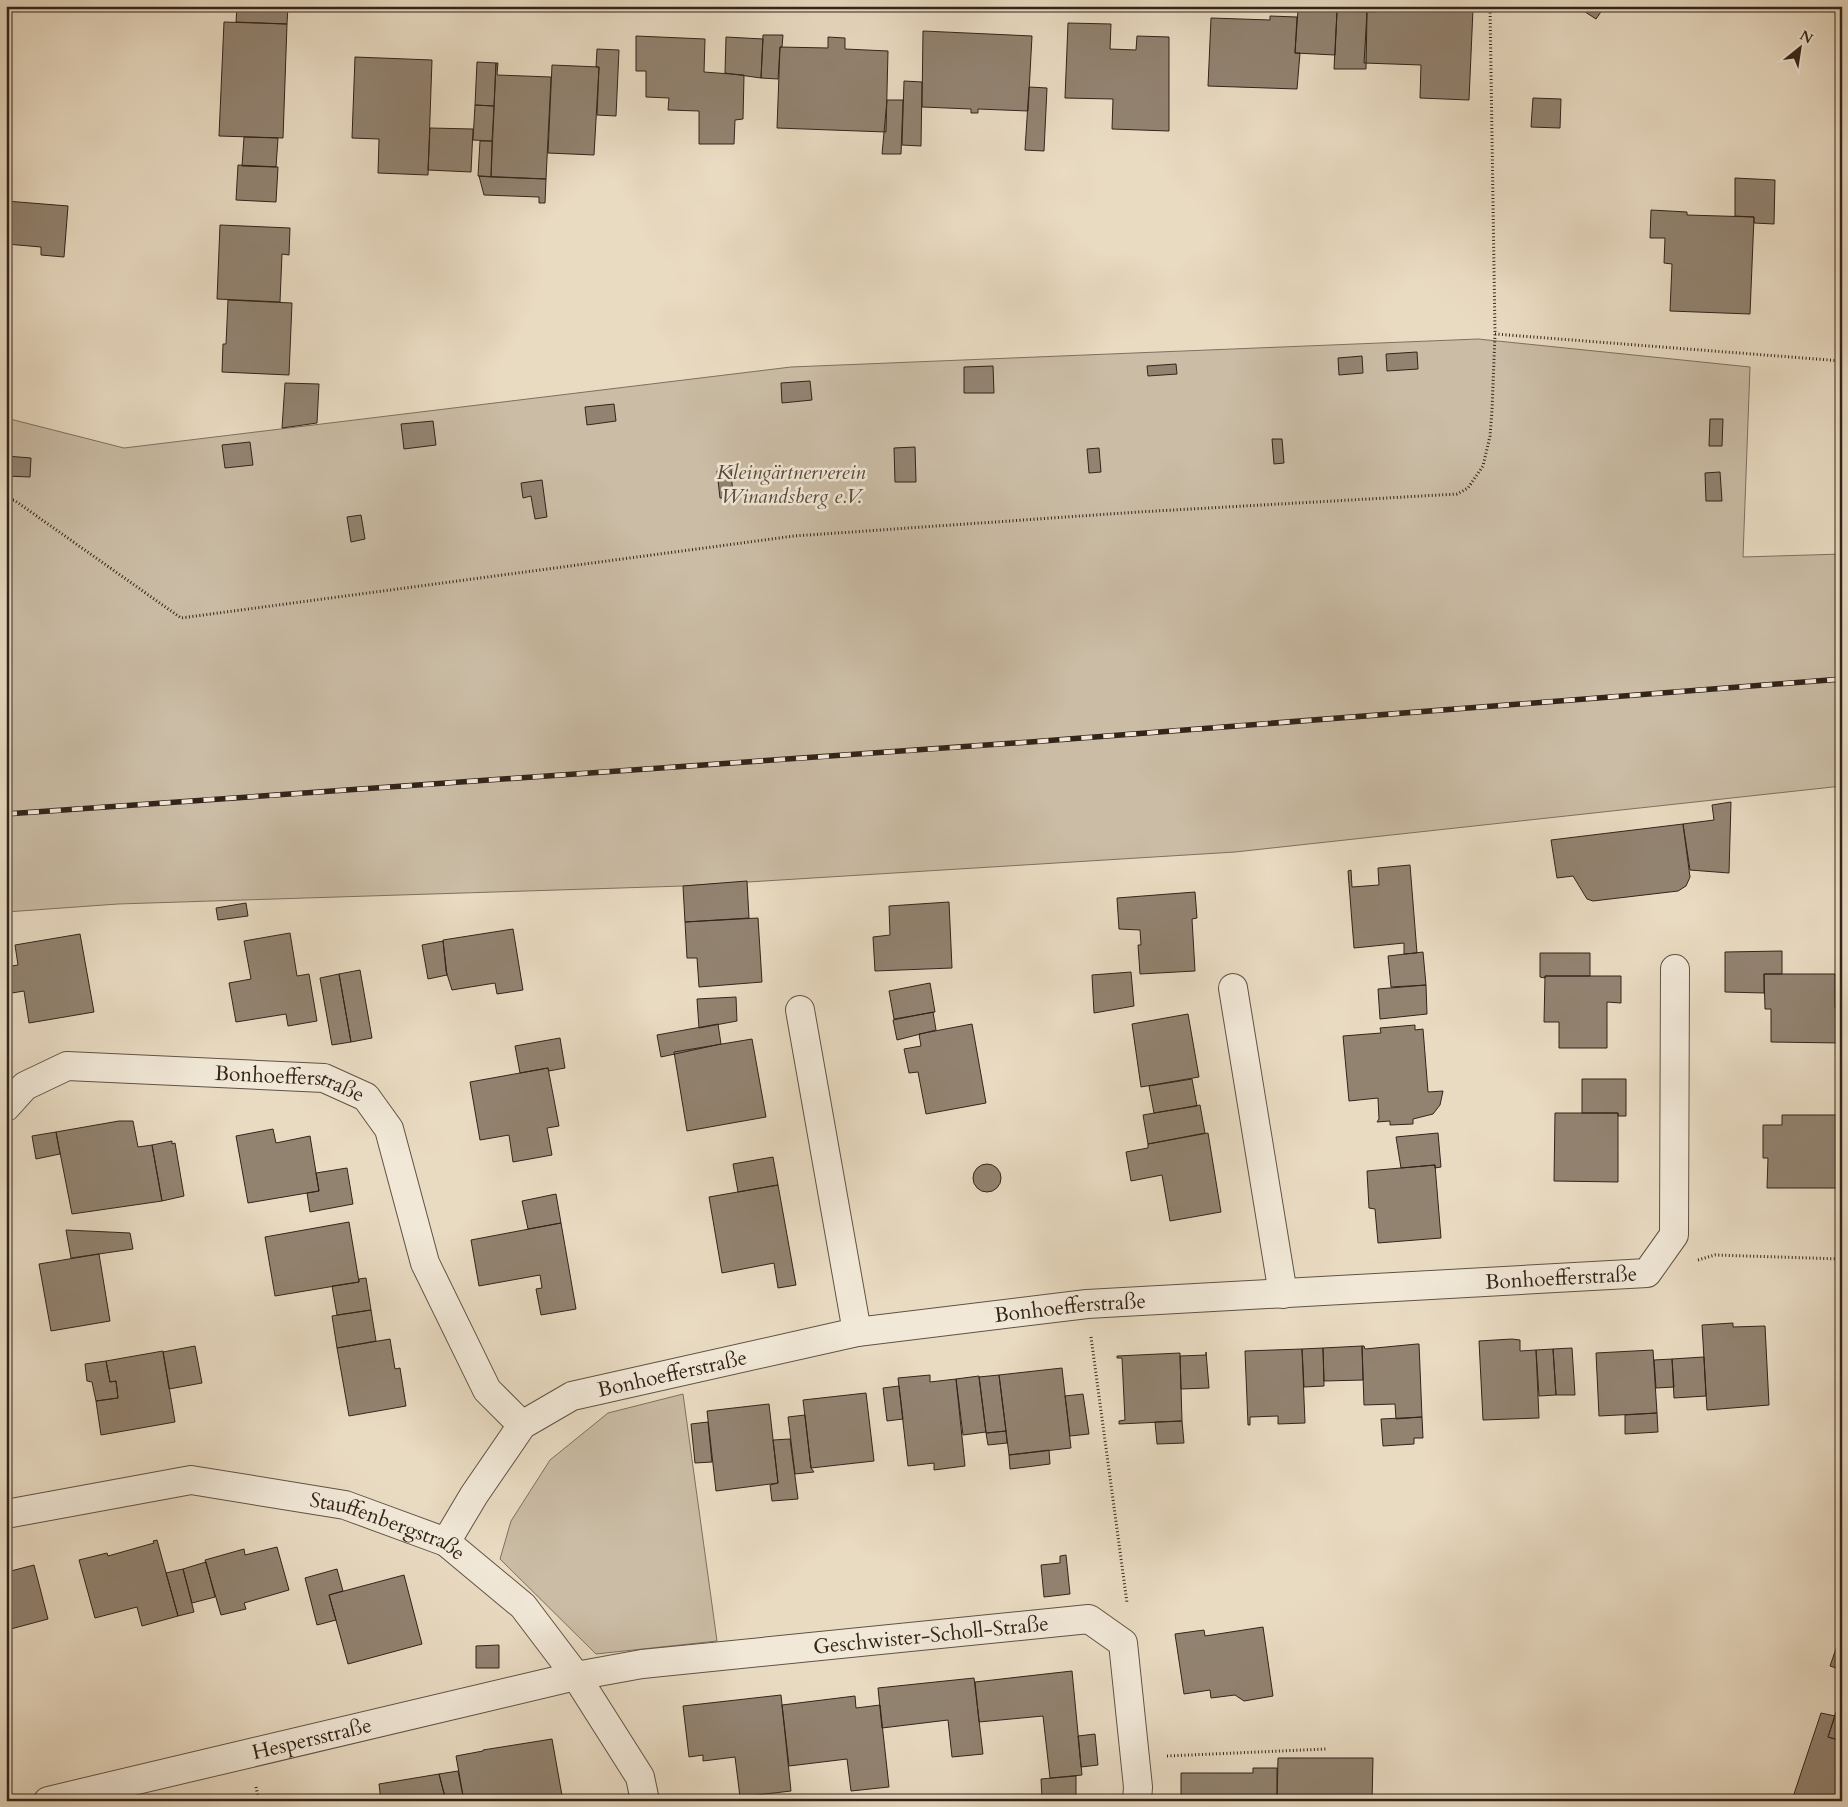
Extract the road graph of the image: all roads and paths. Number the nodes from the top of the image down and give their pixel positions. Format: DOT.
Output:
graph roads {
  1 [pos="1490,6"];
  2 [pos="1495,334"];
  3 [pos="1842,361"];
  4 [pos="6,500"];
  5 [pos="1675,968"];
  6 [pos="1233,988"];
  7 [pos="800,1010"];
  8 [pos="6,1107"];
  9 [pos="1842,1259"];
  10 [pos="1647,1273"];
  11 [pos="1284,1294"];
  12 [pos="1087,1304"];
  13 [pos="857,1332"];
  14 [pos="522,1425"];
  15 [pos="6,1514"];
  16 [pos="446,1542"];
  17 [pos="1127,1606"];
  18 [pos="576,1676"];
  19 [pos="1326,1749"];
  20 [pos="1134,1757"];
  21 [pos="48,1801"];
  22 [pos="645,1801"];
  23 [pos="1137,1801"];
  1 -- 2 [label="path"];
  2 -- 3 [label="path"];
  2 -- 4 [label="path"];
  5 -- 10 [label="street, Bonhoefferstraße"];
  6 -- 11 [label="street"];
  7 -- 13 [label="street"];
  8 -- 14 [label="street, Bonhoefferstraße"];
  9 -- 10 [label="path"];
  10 -- 11 [label="street, Bonhoefferstraße"];
  11 -- 12 [label="street, Bonhoefferstraße"];
  12 -- 13 [label="street, Bonhoefferstraße"];
  12 -- 17 [label="path"];
  13 -- 14 [label="street, Bonhoefferstraße"];
  14 -- 16 [label="street, Bonhoefferstraße"];
  15 -- 16 [label="street, Stauffenbergstraße"];
  16 -- 18 [label="street, Stauffenbergstraße"];
  18 -- 20 [label="street, Geschwister-Scholl-Straße"];
  18 -- 21 [label="street, Hespersstraße"];
  18 -- 22 [label="street, Stauffenbergstraße"];
  19 -- 20 [label="path"];
  20 -- 23 [label="street, Geschwister-Scholl-Straße"];
}
